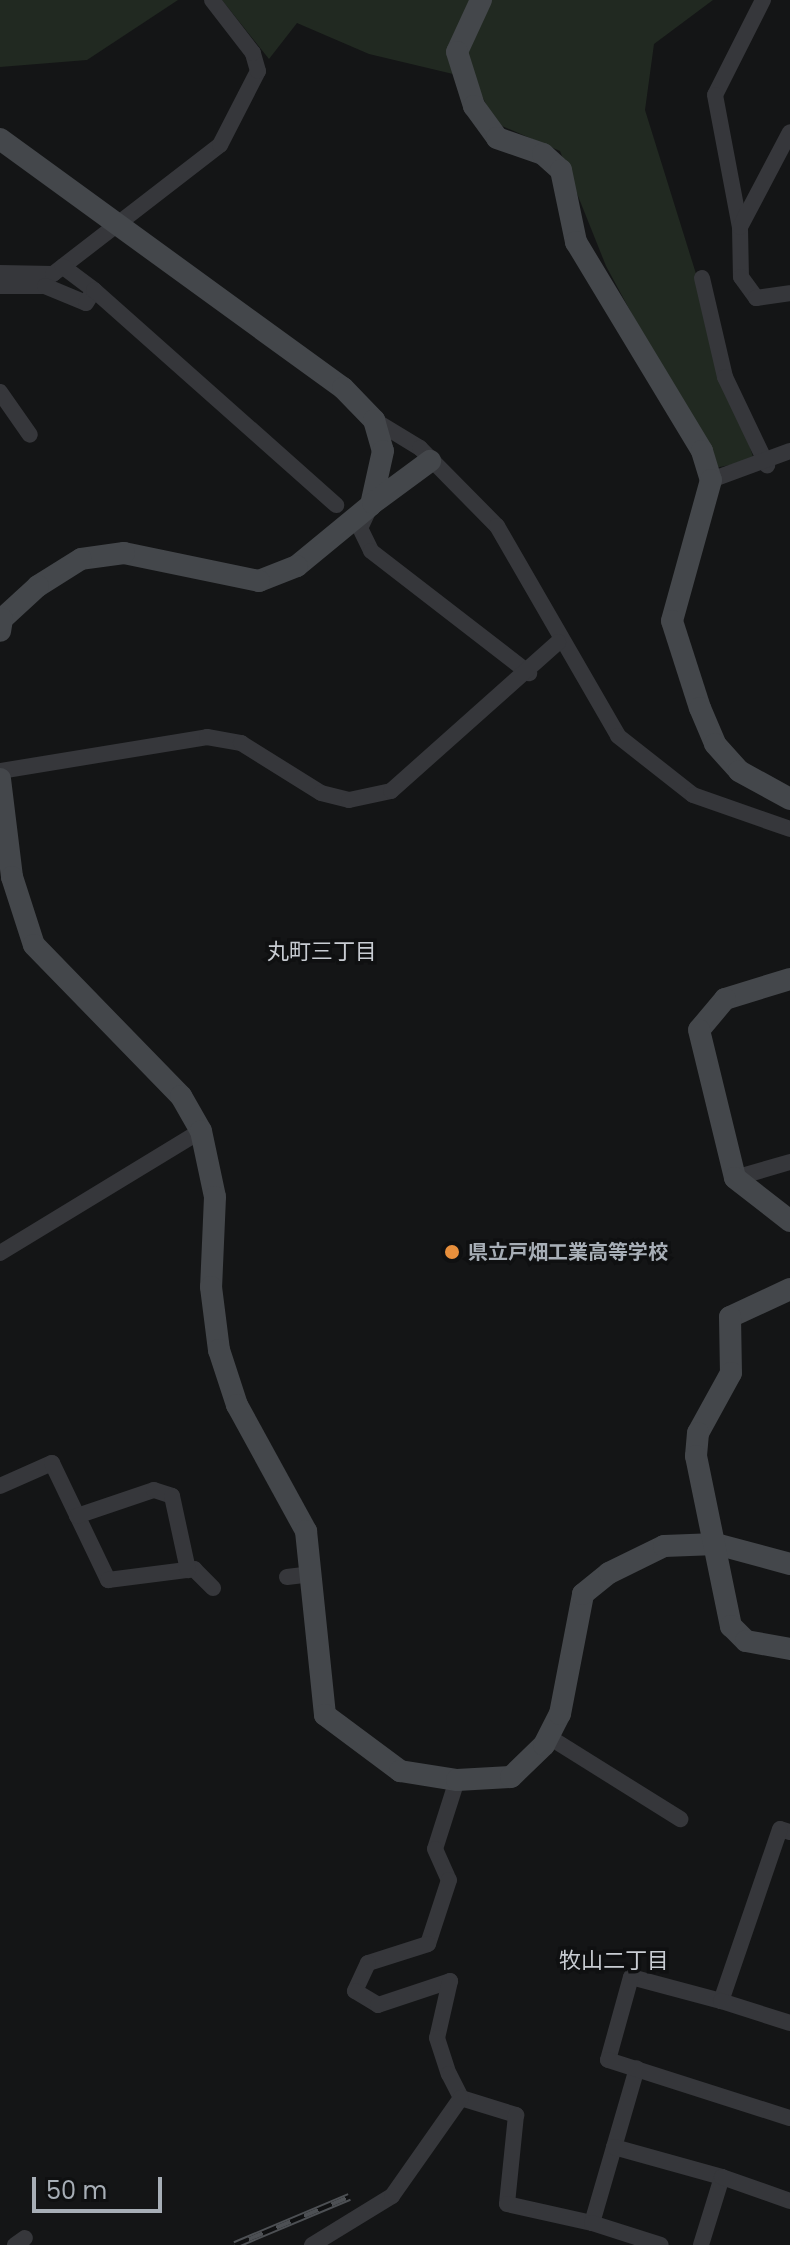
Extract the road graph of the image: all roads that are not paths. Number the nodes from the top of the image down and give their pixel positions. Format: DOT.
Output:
graph roads {
  1 [pos="212,0"];
  2 [pos="481,0"];
  3 [pos="763,0"];
  4 [pos="790,132"];
  5 [pos="0,139"];
  6 [pos="121,225"];
  7 [pos="740,227"];
  8 [pos="63,267"];
  9 [pos="0,273"];
  10 [pos="702,278"];
  11 [pos="0,286"];
  12 [pos="94,290"];
  13 [pos="790,293"];
  14 [pos="0,392"];
  15 [pos="374,420"];
  16 [pos="30,435"];
  17 [pos="790,451"];
  18 [pos="430,461"];
  19 [pos="767,465"];
  20 [pos="711,480"];
  21 [pos="336,505"];
  22 [pos="371,505"];
  23 [pos="0,631"];
  24 [pos="558,642"];
  25 [pos="529,673"];
  26 [pos="0,771"];
  27 [pos="0,779"];
  28 [pos="790,799"];
  29 [pos="790,829"];
  30 [pos="790,979"];
  31 [pos="201,1131"];
  32 [pos="790,1162"];
  33 [pos="735,1178"];
  34 [pos="790,1221"];
  35 [pos="0,1253"];
  36 [pos="790,1289"];
  37 [pos="0,1486"];
  38 [pos="77,1516"];
  39 [pos="716,1544"];
  40 [pos="790,1564"];
  41 [pos="188,1570"];
  42 [pos="312,1574"];
  43 [pos="287,1577"];
  44 [pos="213,1588"];
  45 [pos="790,1649"];
  46 [pos="549,1737"];
  47 [pos="457,1780"];
  48 [pos="680,1819"];
  49 [pos="790,1832"];
  50 [pos="721,2001"];
  51 [pos="790,2023"];
  52 [pos="637,2068"];
  53 [pos="461,2098"];
  54 [pos="790,2118"];
  55 [pos="614,2147"];
  56 [pos="722,2177"];
  57 [pos="790,2201"];
  58 [pos="592,2223"];
  59 [pos="312,2245"];
  60 [pos="661,2245"];
  61 [pos="701,2245"];
  1 -- 6 [label="street"];
  2 -- 20 [label="street"];
  3 -- 7 [label="street"];
  4 -- 7 [label="street"];
  5 -- 6 [label="street"];
  6 -- 8 [label="street"];
  6 -- 15 [label="street"];
  7 -- 13 [label="street"];
  8 -- 9 [label="street"];
  8 -- 12 [label="street"];
  10 -- 19 [label="street"];
  11 -- 12 [label="street"];
  12 -- 21 [label="street"];
  14 -- 16 [label="street"];
  15 -- 18 [label="street"];
  15 -- 22 [label="street"];
  17 -- 19 [label="street"];
  18 -- 22 [label="street"];
  18 -- 24 [label="street"];
  19 -- 20 [label="street"];
  20 -- 28 [label="street"];
  22 -- 23 [label="street"];
  22 -- 25 [label="street"];
  24 -- 25 [label="street"];
  24 -- 29 [label="street"];
  25 -- 26 [label="street"];
  27 -- 31 [label="street"];
  30 -- 33 [label="street"];
  31 -- 35 [label="street"];
  31 -- 42 [label="street"];
  32 -- 33 [label="street"];
  33 -- 34 [label="street"];
  36 -- 39 [label="street"];
  37 -- 38 [label="street"];
  38 -- 41 [label="street"];
  38 -- 41 [label="street"];
  39 -- 40 [label="street"];
  39 -- 45 [label="street"];
  39 -- 46 [label="street"];
  41 -- 44 [label="street"];
  42 -- 43 [label="street"];
  42 -- 47 [label="street"];
  46 -- 47 [label="street"];
  46 -- 48 [label="street"];
  47 -- 53 [label="street"];
  49 -- 50 [label="street"];
  50 -- 51 [label="street"];
  50 -- 52 [label="street"];
  52 -- 54 [label="street"];
  52 -- 55 [label="street"];
  53 -- 58 [label="street"];
  53 -- 59 [label="street"];
  55 -- 56 [label="street"];
  55 -- 58 [label="street"];
  56 -- 57 [label="street"];
  56 -- 61 [label="street"];
  58 -- 60 [label="street"];
}
